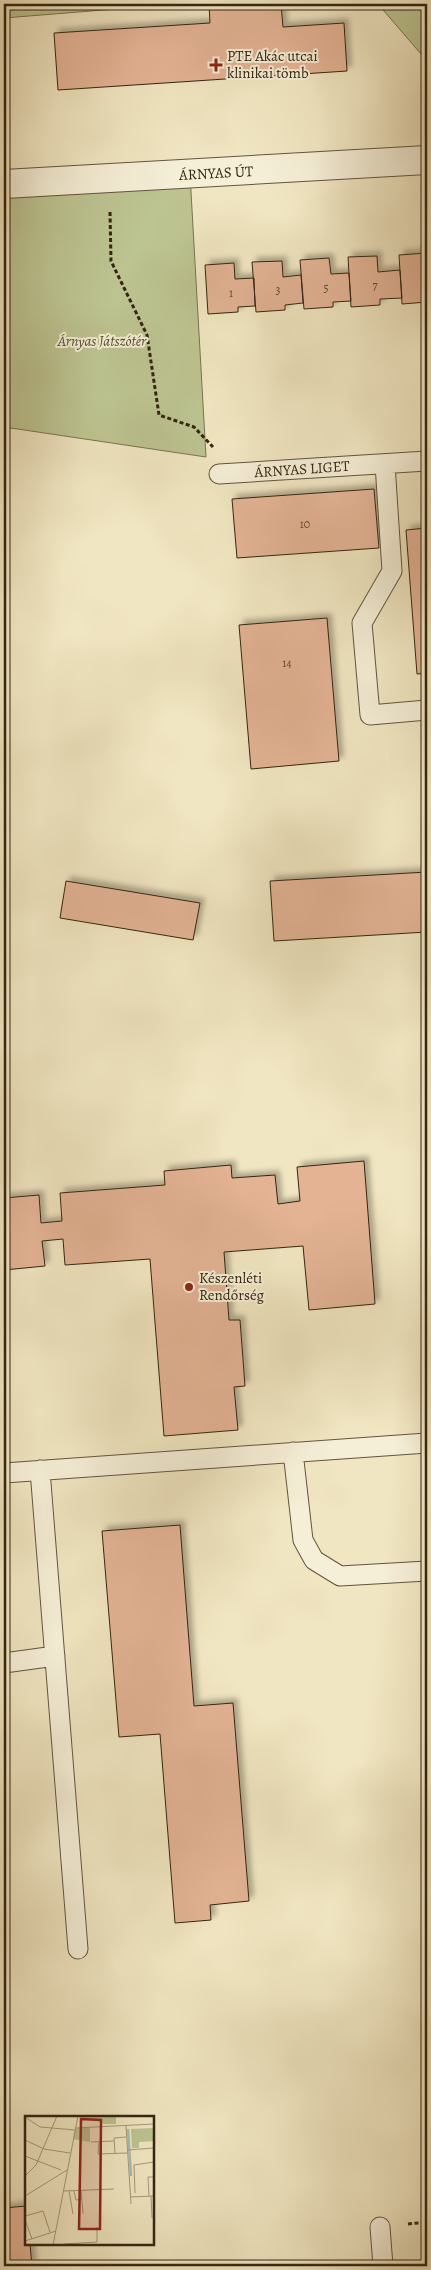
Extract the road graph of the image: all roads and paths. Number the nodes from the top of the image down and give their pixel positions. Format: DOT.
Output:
graph roads {
  1 [pos="427,160"];
  2 [pos="4,184"];
  3 [pos="110,212"];
  4 [pos="427,461"];
  5 [pos="385,464"];
  6 [pos="238,473"];
  7 [pos="219,474"];
  8 [pos="427,710"];
  9 [pos="427,1443"];
  10 [pos="293,1452"];
  11 [pos="40,1470"];
  12 [pos="4,1473"];
  13 [pos="427,1571"];
  14 [pos="55,1656"];
  15 [pos="4,1663"];
  16 [pos="78,1949"];
  17 [pos="380,2227"];
  18 [pos="383,2266"];
  1 -- 2 [label="street, ÁRNYAS ÚT"];
  3 -- 6 [label="path"];
  4 -- 5 [label="lane, ÁRNYAS LIGET"];
  5 -- 6 [label="lane, ÁRNYAS LIGET"];
  5 -- 8 [label="lane"];
  6 -- 7 [label="lane, ÁRNYAS LIGET"];
  9 -- 10 [label="lane"];
  10 -- 11 [label="lane"];
  10 -- 13 [label="lane"];
  11 -- 12 [label="lane"];
  11 -- 14 [label="lane"];
  14 -- 15 [label="lane"];
  14 -- 16 [label="lane"];
  17 -- 18 [label="lane"];
}
